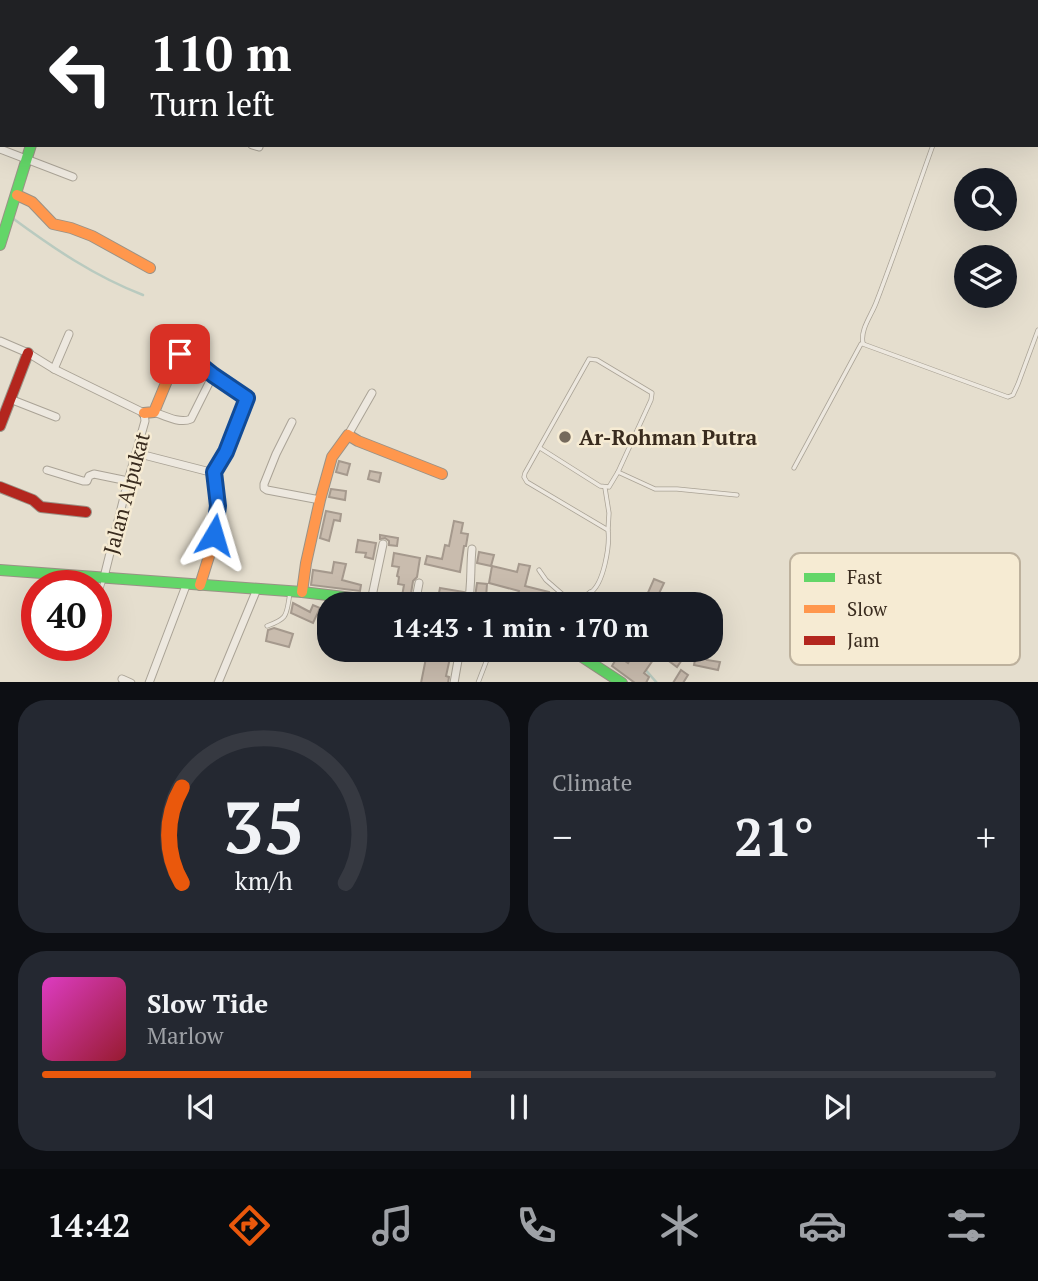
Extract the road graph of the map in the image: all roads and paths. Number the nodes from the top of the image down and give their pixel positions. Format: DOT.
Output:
graph roads {
  1 [pos="30,147"];
  2 [pos="932,147"];
  3 [pos="0,149"];
  4 [pos="27,160"];
  5 [pos="73,177"];
  6 [pos="17,195"];
  7 [pos="0,245"];
  8 [pos="150,268"];
  9 [pos="1038,330"];
  10 [pos="69,334"];
  11 [pos="0,341"];
  12 [pos="863,344"];
  13 [pos="28,353"];
  14 [pos="54,369"];
  15 [pos="213,375"];
  16 [pos="372,393"];
  17 [pos="10,398"];
  18 [pos="149,413"];
  19 [pos="56,417"];
  20 [pos="292,422"];
  21 [pos="0,426"];
  22 [pos="348,435"];
  23 [pos="540,448"];
  24 [pos="136,453"];
  25 [pos="794,468"];
  26 [pos="47,470"];
  27 [pos="214,472"];
  28 [pos="618,472"];
  29 [pos="442,474"];
  30 [pos="128,481"];
  31 [pos="0,487"];
  32 [pos="605,488"];
  33 [pos="737,495"];
  34 [pos="320,499"];
  35 [pos="86,512"];
  36 [pos="608,530"];
  37 [pos="383,544"];
  38 [pos="472,549"];
  39 [pos="0,570"];
  40 [pos="106,570"];
  41 [pos="539,570"];
  42 [pos="21,571"];
  43 [pos="112,578"];
  44 [pos="187,583"];
  45 [pos="419,583"];
  46 [pos="200,585"];
  47 [pos="257,589"];
  48 [pos="296,592"];
  49 [pos="373,592"];
  50 [pos="417,592"];
  51 [pos="470,592"];
  52 [pos="558,592"];
  53 [pos="590,592"];
  54 [pos="317,595"];
  55 [pos="267,626"];
  56 [pos="458,662"];
  57 [pos="486,662"];
  58 [pos="596,662"];
  59 [pos="122,679"];
  60 [pos="131,682"];
  61 [pos="149,682"];
  62 [pos="218,682"];
  63 [pos="454,682"];
  64 [pos="478,682"];
  65 [pos="622,682"];
  1 -- 4 [label="street"];
  2 -- 12 [label="lane"];
  3 -- 4 [label="street"];
  4 -- 5 [label="street"];
  4 -- 6 [label="street"];
  6 -- 7 [label="street"];
  6 -- 8 [label="street"];
  9 -- 12 [label="lane"];
  10 -- 14 [label="street"];
  11 -- 13 [label="street, Jalan Alpukat"];
  12 -- 25 [label="lane"];
  13 -- 14 [label="street, Jalan Alpukat"];
  13 -- 17 [label="street"];
  14 -- 18 [label="street, Jalan Alpukat"];
  15 -- 18 [label="street"];
  15 -- 18 [label="street"];
  15 -- 27 [label="street"];
  16 -- 22 [label="street"];
  17 -- 19 [label="street"];
  17 -- 21 [label="street"];
  18 -- 24 [label="street, Jalan Alpukat"];
  20 -- 34 [label="street"];
  22 -- 29 [label="street"];
  22 -- 34 [label="street"];
  23 -- 28 [label="lane"];
  23 -- 32 [label="lane"];
  23 -- 36 [label="lane"];
  24 -- 27 [label="street"];
  24 -- 30 [label="street, Jalan Alpukat"];
  26 -- 30 [label="street"];
  27 -- 46 [label="street"];
  28 -- 32 [label="lane"];
  28 -- 33 [label="lane"];
  30 -- 40 [label="street, Jalan Alpukat"];
  31 -- 35 [label="street"];
  32 -- 36 [label="lane"];
  34 -- 48 [label="street"];
  36 -- 53 [label="lane"];
  37 -- 49 [label="street"];
  38 -- 51 [label="street"];
  39 -- 42 [label="street"];
  41 -- 52 [label="lane"];
  43 -- 44 [label="street"];
  44 -- 46 [label="street"];
  44 -- 61 [label="street"];
  45 -- 50 [label="street"];
  46 -- 47 [label="street"];
  47 -- 48 [label="street"];
  47 -- 62 [label="street"];
  48 -- 54 [label="street"];
  48 -- 55 [label="lane"];
  56 -- 63 [label="street"];
  57 -- 64 [label="lane"];
  58 -- 65 [label="street"];
  59 -- 60 [label="street"];
}
